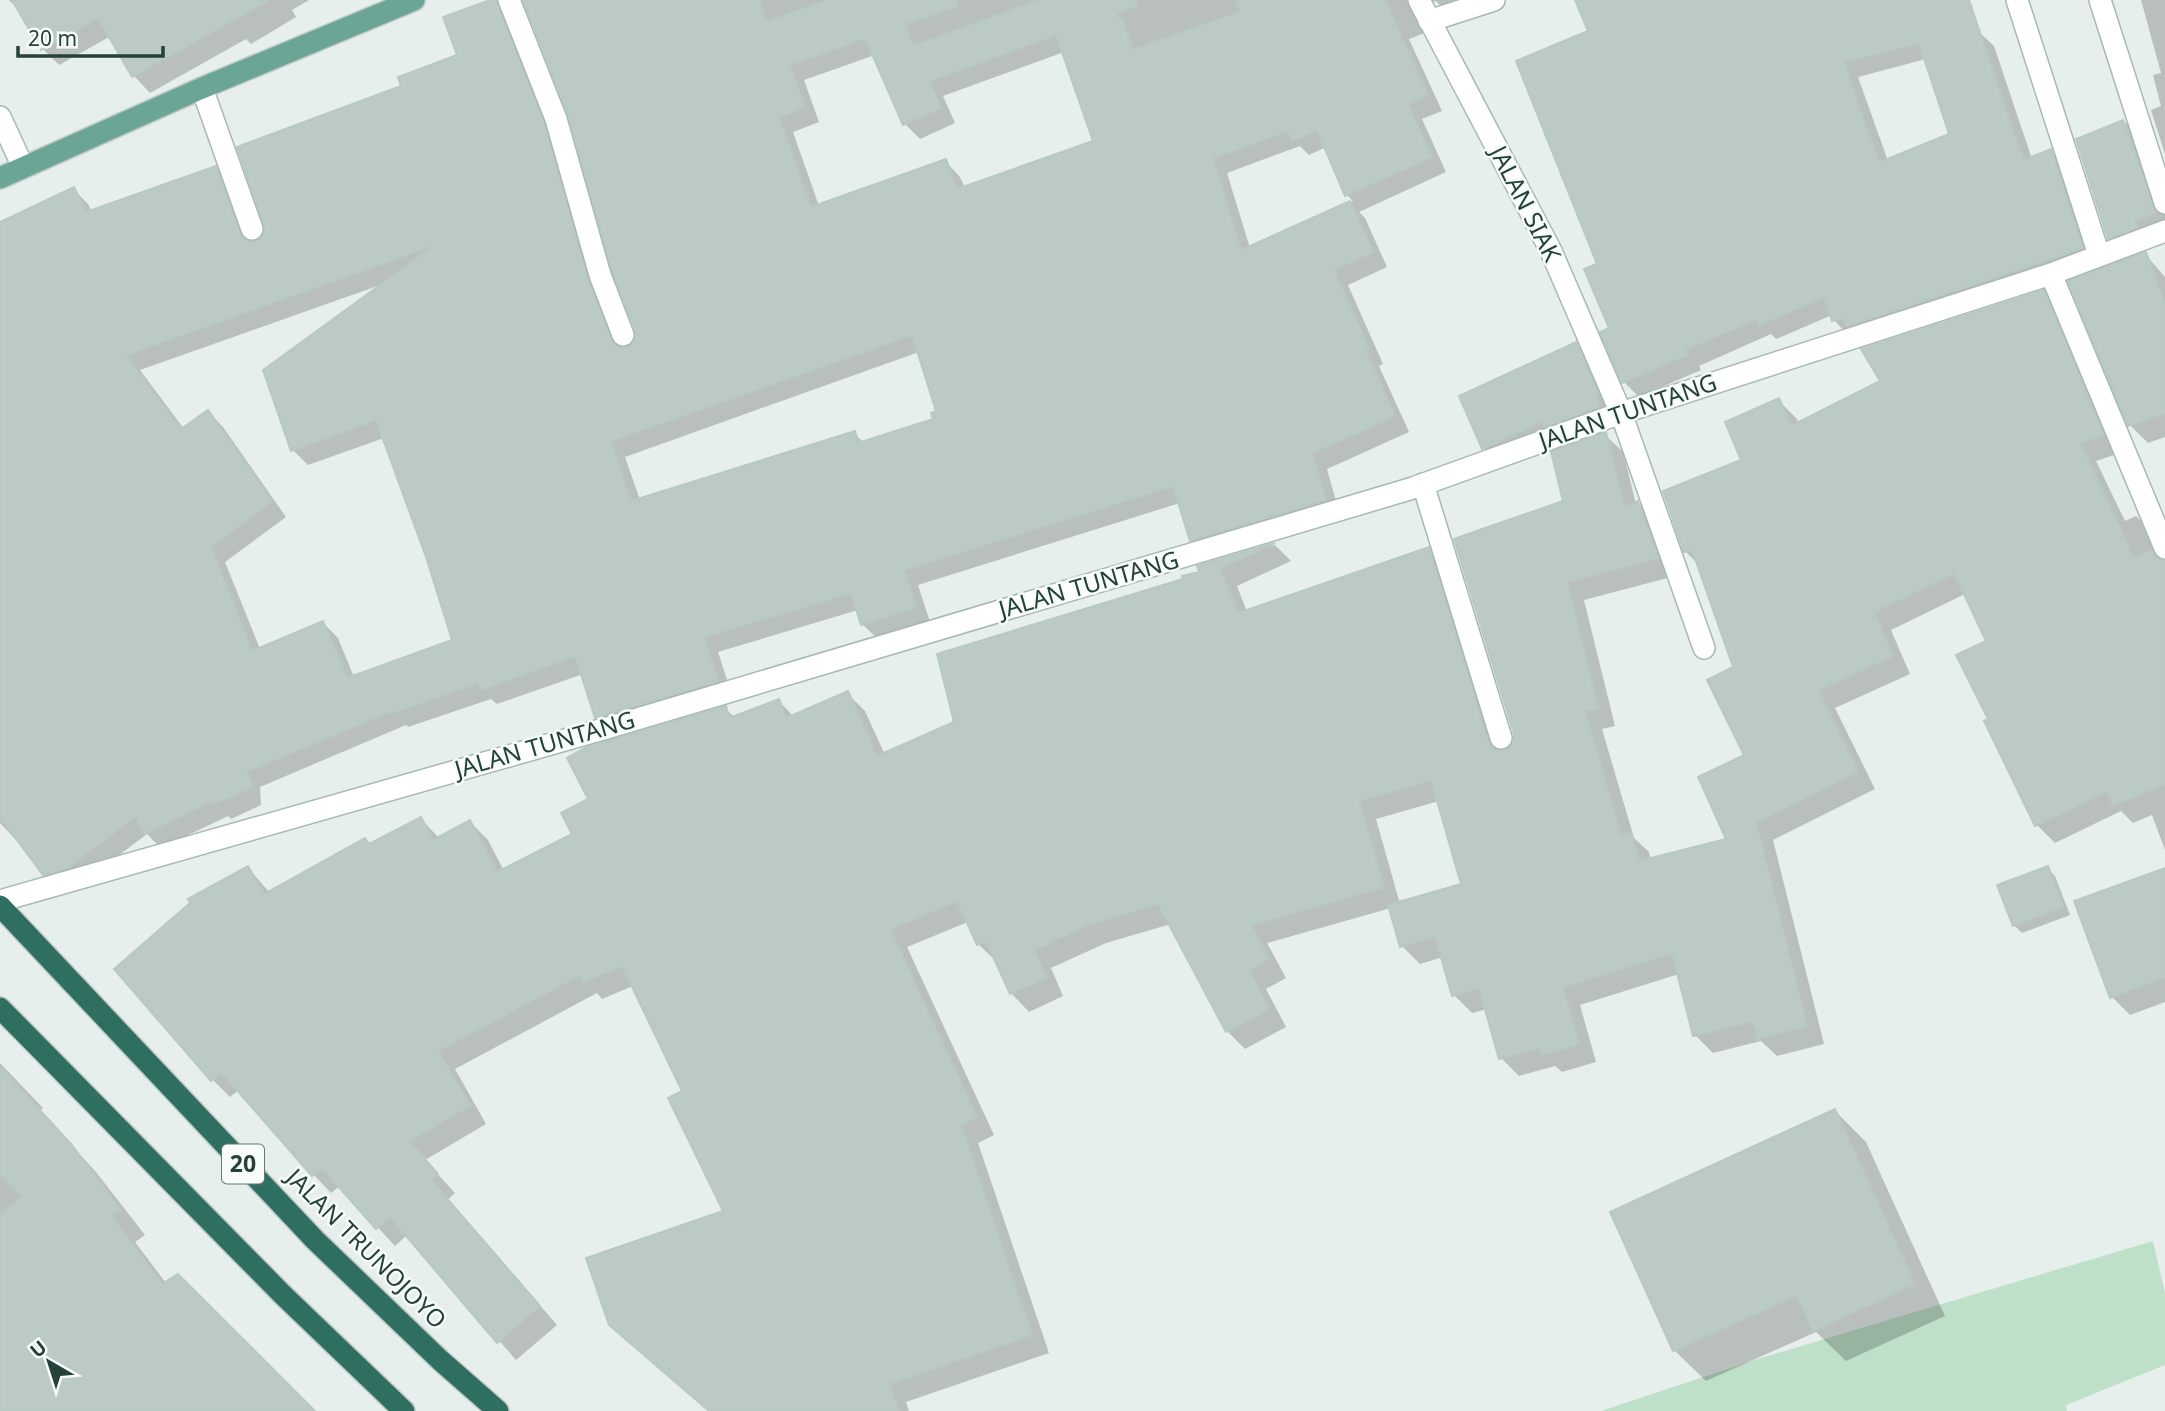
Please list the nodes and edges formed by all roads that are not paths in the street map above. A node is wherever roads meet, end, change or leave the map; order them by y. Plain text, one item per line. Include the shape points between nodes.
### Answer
1 (414, 0) edge
2 (509, 0) edge
3 (1419, 0) edge
4 (1494, 0) edge
5 (2017, 0) edge
6 (2100, 0) edge
7 (1429, 21) junction
8 (202, 88) junction
9 (0, 117) edge
10 (23, 167) junction
11 (0, 178) edge
12 (2165, 203) edge
13 (252, 229) dead end
14 (2165, 231) edge
15 (2099, 255) junction
16 (2052, 274) junction
17 (623, 335) dead end
18 (1621, 413) junction
19 (1423, 484) junction
20 (2165, 548) edge
21 (1704, 648) dead end
22 (1501, 738) dead end
23 (0, 904) edge
24 (0, 1008) edge
25 (404, 1411) edge
26 (498, 1411) edge

1 - 8 main road
2 - 17 street via 556,119 600,275
3 - 7 street, JALAN SIAK
4 - 7 street
5 - 15 street
6 - 12 street
7 - 18 street, JALAN SIAK via 1551,251
8 - 10 main road
8 - 13 street
9 - 10 street
10 - 11 main road
14 - 15 street, JALAN TUNTANG
15 - 16 street, JALAN TUNTANG
16 - 18 street, JALAN TUNTANG
16 - 20 street
18 - 19 street, JALAN TUNTANG
18 - 21 street, JALAN SIAK
19 - 22 street
19 - 23 street, JALAN TUNTANG
23 - 26 highway, JALAN TRUNOJOYO / 20 via 315,1240
24 - 25 highway, 20

